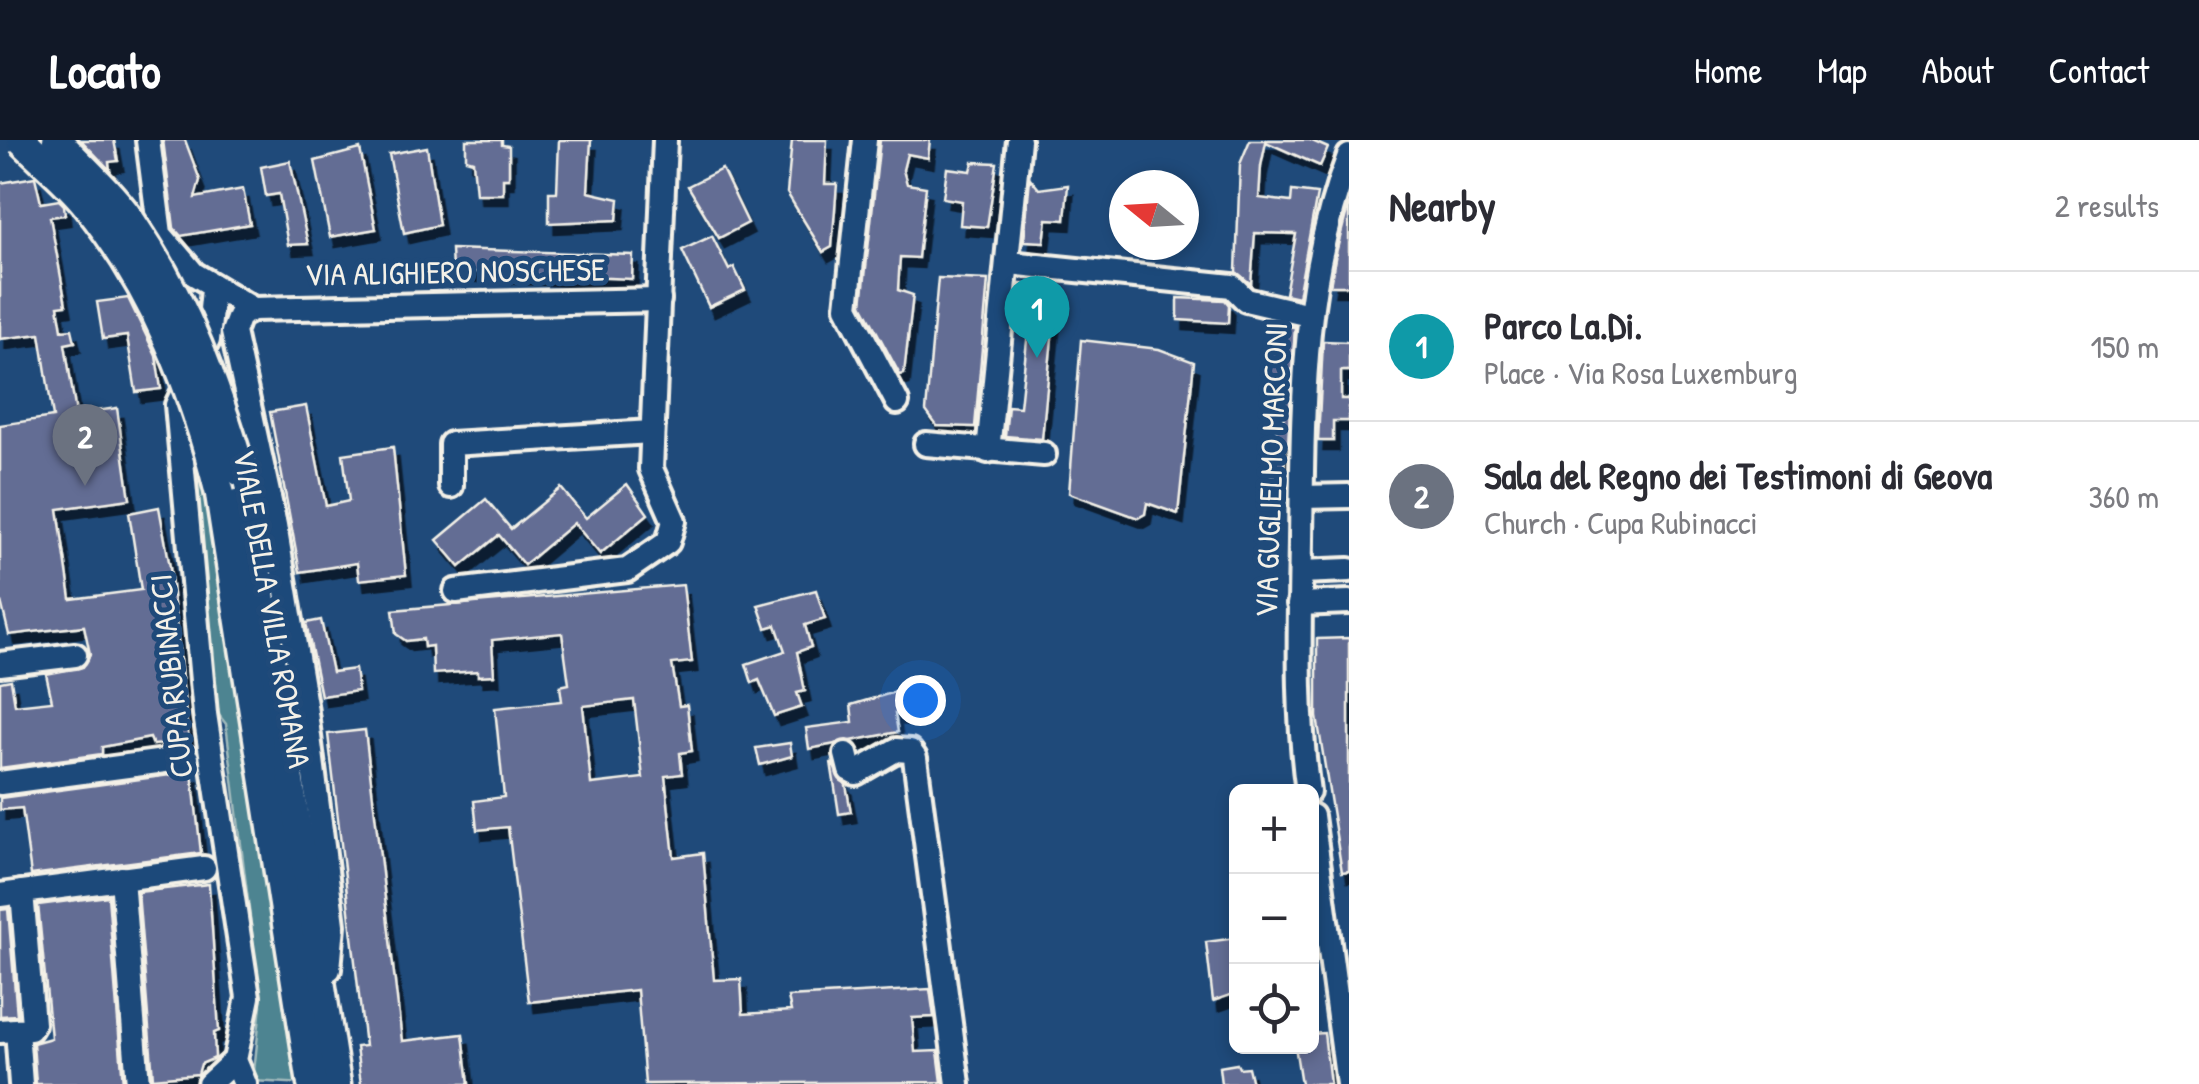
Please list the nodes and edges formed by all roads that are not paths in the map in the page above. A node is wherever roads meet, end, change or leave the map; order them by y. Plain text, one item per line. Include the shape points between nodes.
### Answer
1 (22, 140) edge
2 (57, 140) edge
3 (148, 140) edge
4 (665, 140) edge
5 (865, 140) edge
6 (1018, 140) edge
7 (1349, 156) edge
8 (1009, 264) junction
9 (213, 289) junction
10 (658, 300) junction
11 (252, 309) junction
12 (1309, 315) junction
13 (897, 402) dead end
14 (652, 432) junction
15 (926, 444) dead end
16 (988, 450) junction
17 (1044, 454) dead end
18 (451, 486) dead end
19 (1349, 496) edge
20 (1302, 497) junction
21 (1349, 570) edge
22 (1301, 572) junction
23 (456, 591) dead end
24 (1349, 602) edge
25 (1299, 604) junction
26 (75, 655) dead end
27 (0, 664) edge
28 (846, 754) dead end
29 (187, 758) dead end
30 (0, 783) edge
31 (1307, 784) edge
32 (204, 868) dead end
33 (1319, 868) edge
34 (122, 878) junction
35 (11, 893) edge
36 (319, 976) junction
37 (8, 1031) edge
38 (235, 1060) junction
39 (21, 1084) edge
40 (138, 1084) edge
41 (210, 1084) edge
42 (245, 1084) edge
43 (312, 1084) edge
44 (336, 1084) edge
45 (958, 1084) edge
46 (1348, 1084) edge

1 - 43 main road, VIALE DELLA VILLA ROMANA, bridge via 86,203 151,298 201,418 220,494
2 - 36 main road, VIALE DELLA VILLA ROMANA, bridge via 132,222 180,301 224,413 241,472
3 - 9 street via 160,234
4 - 10 street
5 - 13 street via 847,306
6 - 8 street
7 - 12 street, VIA GUGLIELMO MARCONI via 1322,235
8 - 12 street via 1232,286 1246,300
8 - 16 street
9 - 11 street
9 - 38 street, CUPA RUBINACCI via 208,340 176,405 205,714 248,997
10 - 11 street, VIA ALIGHIERO NOSCHESE
10 - 14 street
11 - 36 street via 233,332 275,525 327,867 333,925 329,969
12 - 20 street, VIA GUGLIELMO MARCONI
14 - 18 street via 451,444
14 - 23 street via 652,478 674,521 668,542 645,562 627,570
15 - 16 street
16 - 17 street
19 - 20 street
20 - 22 street, VIA GUGLIELMO MARCONI
21 - 22 street
22 - 25 street, VIA GUGLIELMO MARCONI
24 - 25 street
25 - 31 street, VIA GUGLIELMO MARCONI via 1298,717
26 - 27 street
28 - 45 street via 856,773 896,750 910,750 915,758
29 - 30 street
32 - 34 street
33 - 46 street
34 - 35 street
34 - 40 street
35 - 37 street via 33,1024
36 - 44 main road, VIALE DELLA VILLA ROMANA
37 - 39 street
38 - 41 street
38 - 42 street

